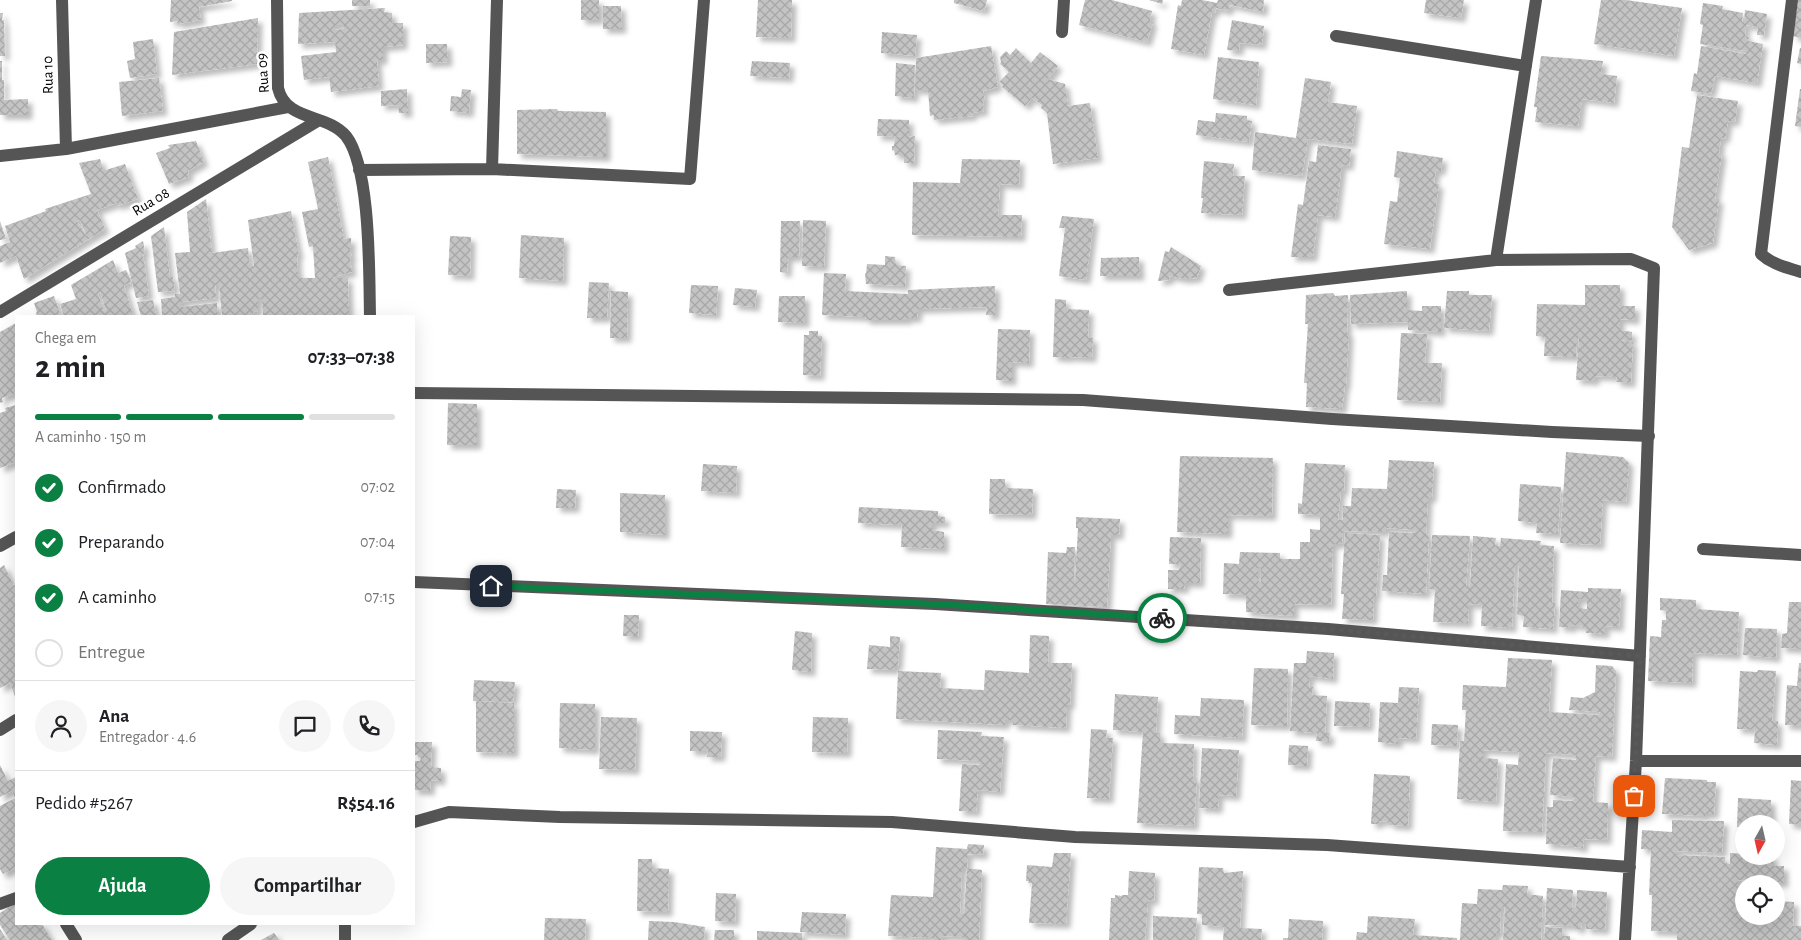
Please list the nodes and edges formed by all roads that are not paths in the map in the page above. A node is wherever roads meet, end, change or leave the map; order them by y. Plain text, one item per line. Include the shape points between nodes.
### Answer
1 (62, 0) edge
2 (277, 0) edge
3 (497, 0) edge
4 (704, 0) edge
5 (1064, 0) edge
6 (1536, 0) edge
7 (1792, 0) edge
8 (1062, 32) dead end
9 (1336, 36) dead end
10 (1526, 66) junction
11 (288, 106) junction
12 (319, 120) junction
13 (66, 148) junction
14 (0, 156) edge
15 (492, 169) junction
16 (359, 170) junction
17 (1496, 260) junction
18 (1801, 272) edge
19 (1229, 290) dead end
20 (0, 312) edge
21 (370, 315) edge
22 (415, 393) edge
23 (1649, 436) junction
24 (15, 538) edge
25 (0, 546) edge
26 (1703, 549) dead end
27 (1801, 555) edge
28 (415, 582) edge
29 (1640, 656) junction
30 (15, 721) edge
31 (0, 730) edge
32 (1636, 761) junction
33 (1801, 761) edge
34 (415, 822) edge
35 (1630, 868) junction
36 (15, 898) edge
37 (0, 904) edge
38 (67, 925) edge
39 (250, 925) edge
40 (346, 925) edge
41 (76, 940) edge
42 (228, 940) edge
43 (345, 940) edge
44 (1625, 940) edge

1 - 13 street, Rua 10
2 - 11 street, Rua 09 via 278,88
3 - 15 street
4 - 15 street via 690,179
5 - 8 street
6 - 10 street
7 - 18 street via 1761,254 1773,263
9 - 10 street
10 - 17 street
11 - 12 street, Rua 09
11 - 13 street
12 - 16 street, Rua 09 via 341,130 356,152
12 - 20 street, Rua 08
13 - 14 street
15 - 16 street
16 - 21 street, Rua 09 via 364,191
17 - 19 street
17 - 23 street via 1631,259 1654,268
22 - 23 street via 1083,400 1332,419
23 - 29 street
24 - 25 street
26 - 27 street
28 - 29 street via 935,604 1328,629
29 - 32 street
30 - 31 street
32 - 33 street
32 - 35 street
34 - 35 street via 449,812 892,822 1075,836 1328,845
35 - 44 street
36 - 37 street
38 - 41 street
39 - 42 street
40 - 43 street

